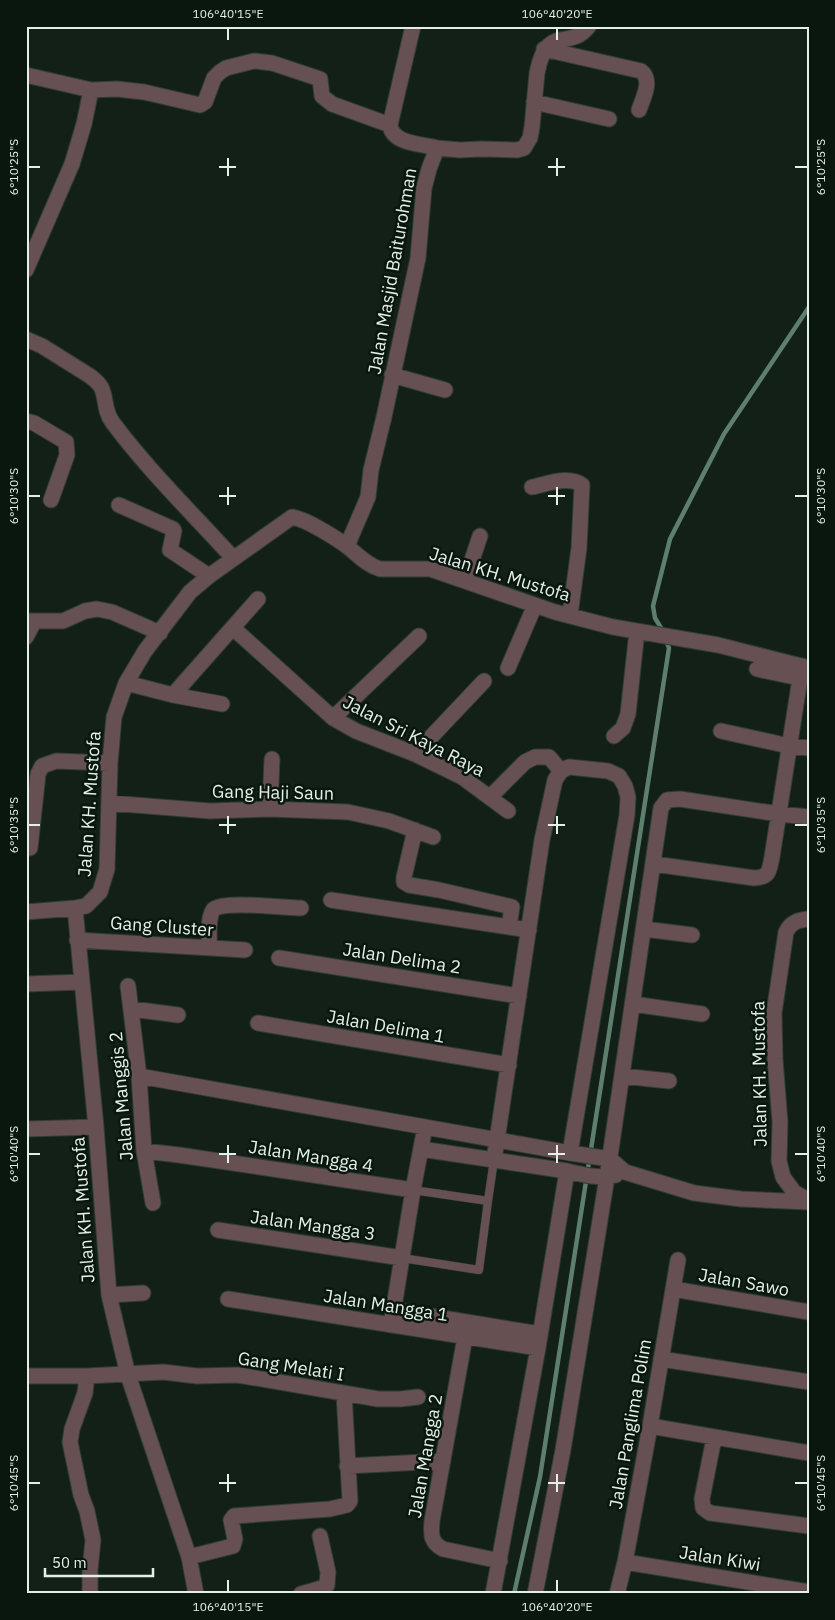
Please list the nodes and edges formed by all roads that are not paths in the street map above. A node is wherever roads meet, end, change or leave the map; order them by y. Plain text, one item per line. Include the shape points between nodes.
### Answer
1 (413, 26) edge
2 (588, 26) edge
3 (544, 49) junction
4 (26, 75) edge
5 (91, 90) junction
6 (534, 102) junction
7 (639, 110) dead end
8 (609, 119) dead end
9 (390, 125) junction
10 (437, 148) junction
11 (26, 270) edge
12 (26, 339) edge
13 (392, 375) junction
14 (445, 390) dead end
15 (26, 421) edge
16 (532, 487) dead end
17 (51, 500) dead end
18 (119, 505) dead end
19 (480, 536) dead end
20 (347, 546) junction
21 (233, 558) junction
22 (209, 576) junction
23 (465, 581) junction
24 (258, 599) dead end
25 (535, 605) junction
26 (570, 615) junction
27 (30, 621) edge
28 (233, 628) junction
29 (637, 631) junction
30 (160, 633) junction
31 (419, 636) dead end
32 (26, 637) edge
33 (508, 668) dead end
34 (757, 669) dead end
35 (803, 671) edge
36 (484, 681) dead end
37 (126, 683) junction
38 (173, 695) junction
39 (222, 704) dead end
40 (333, 718) junction
41 (721, 731) dead end
42 (614, 736) dead end
43 (789, 746) junction
44 (809, 748) edge
45 (415, 754) junction
46 (272, 759) dead end
47 (110, 763) junction
48 (561, 771) junction
49 (490, 797) junction
50 (110, 802) junction
51 (270, 809) junction
52 (508, 811) dead end
53 (778, 814) junction
54 (809, 817) edge
55 (415, 830) junction
56 (433, 837) dead end
57 (30, 848) dead end
58 (654, 864) junction
59 (332, 900) dead end
60 (75, 908) junction
61 (301, 908) dead end
62 (26, 912) edge
63 (809, 919) edge
64 (509, 927) junction
65 (644, 928) junction
66 (529, 930) junction
67 (692, 935) dead end
68 (77, 940) junction
69 (209, 948) junction
70 (244, 950) dead end
71 (279, 958) dead end
72 (82, 982) junction
73 (26, 984) edge
74 (128, 986) dead end
75 (519, 996) junction
76 (633, 1004) junction
77 (132, 1009) junction
78 (702, 1014) dead end
79 (178, 1015) dead end
80 (258, 1023) dead end
81 (508, 1065) junction
82 (139, 1076) junction
83 (622, 1076) junction
84 (669, 1081) dead end
85 (425, 1126) junction
86 (96, 1127) junction
87 (26, 1129) edge
88 (497, 1140) junction
89 (538, 1148) junction
90 (421, 1149) junction
91 (144, 1151) junction
92 (576, 1154) junction
93 (606, 1158) junction
94 (494, 1160) junction
95 (532, 1166) junction
96 (625, 1172) junction
97 (573, 1173) junction
98 (604, 1177) junction
99 (412, 1190) junction
100 (488, 1201) junction
101 (809, 1202) edge
102 (153, 1203) dead end
103 (218, 1230) dead end
104 (402, 1258) junction
105 (678, 1260) dead end
106 (673, 1289) junction
107 (143, 1293) dead end
108 (109, 1295) junction
109 (228, 1299) dead end
110 (809, 1312) edge
111 (392, 1318) junction
112 (465, 1337) junction
113 (539, 1341) junction
114 (661, 1359) junction
115 (128, 1375) junction
116 (26, 1376) edge
117 (87, 1376) junction
118 (809, 1382) edge
119 (344, 1393) junction
120 (418, 1398) dead end
121 (650, 1426) junction
122 (714, 1438) junction
123 (809, 1453) edge
124 (443, 1461) junction
125 (347, 1466) junction
126 (809, 1526) edge
127 (320, 1536) dead end
128 (189, 1557) junction
129 (500, 1561) junction
130 (625, 1562) junction
131 (324, 1591) edge
132 (809, 1592) edge
133 (90, 1594) edge
134 (196, 1594) edge
135 (301, 1594) edge
136 (493, 1594) edge
137 (535, 1594) edge
138 (617, 1594) edge

1 - 9 street
2 - 3 street via 576,36 557,40
3 - 6 street via 536,73
3 - 7 street via 641,71 648,80
4 - 5 street
5 - 9 street via 144,92 200,105 205,102 214,78 226,68 254,61 272,63 320,79 322,96 332,104
5 - 11 street via 72,164
6 - 8 street
6 - 10 street via 530,138 524,148
9 - 10 street via 390,132 402,140
10 - 13 street, Jalan Masjid Baiturohman via 424,188 418,258
12 - 21 street via 97,382 111,421 128,443
13 - 14 street
13 - 20 street, Jalan Masjid Baiturohman via 368,497
15 - 17 street via 66,442 67,455
16 - 26 street via 558,481 582,485 579,548
18 - 22 street via 173,528 170,550
19 - 23 street
20 - 21 street, Jalan KH. Mustofa via 305,521 292,517
20 - 23 street, Jalan KH. Mustofa via 380,569 430,569
21 - 22 street, Jalan KH. Mustofa
22 - 30 street, Jalan KH. Mustofa via 190,592
23 - 25 street, Jalan KH. Mustofa
24 - 28 street
25 - 26 street, Jalan KH. Mustofa
25 - 33 street
26 - 29 street, Jalan KH. Mustofa
27 - 30 street via 63,621 97,609 112,612
27 - 32 street
28 - 38 street
28 - 40 street, Jalan Sri Kaya Raya
29 - 35 street, Jalan KH. Mustofa via 718,645
29 - 42 street via 628,714 623,728
30 - 37 street, Jalan KH. Mustofa via 145,650
31 - 40 street
34 - 35 street
35 - 43 street
36 - 45 street
37 - 38 street
37 - 47 street, Jalan KH. Mustofa via 114,717
38 - 39 street
40 - 45 street, Jalan Sri Kaya Raya
41 - 43 street
43 - 44 street
43 - 53 street
45 - 49 street, Jalan Sri Kaya Raya via 462,777
46 - 51 street
47 - 50 street, Jalan KH. Mustofa
47 - 57 street via 56,761 42,766 38,774
48 - 49 street, Jalan Sri Kaya Raya via 549,757 535,757 525,762
48 - 66 street via 554,780
48 - 92 street via 569,768 608,771 618,776 628,797
49 - 52 street, Jalan Sri Kaya Raya
50 - 51 street, Gang Haji Saun via 210,811
50 - 60 street, Jalan KH. Mustofa via 104,883 94,900
51 - 55 street, Gang Haji Saun via 348,812
53 - 54 street
53 - 58 street via 769,870 762,877
53 - 58 street via 680,799 667,800 661,808
55 - 56 street, Gang Haji Saun
55 - 64 street via 404,882 512,907
58 - 65 street
59 - 64 street
60 - 62 street
60 - 68 street, Jalan KH. Mustofa
61 - 69 street via 218,905 210,920
63 - 101 street, Jalan KH. Mustofa via 797,920 786,932 774,1021 780,1122 778,1152 782,1177 794,1192
64 - 66 street
65 - 67 street
65 - 76 street
66 - 75 street
68 - 69 street, Gang Cluster
68 - 72 street, Jalan KH. Mustofa
69 - 70 street, Gang Cluster
71 - 75 street, Jalan Delima 2
72 - 73 street
72 - 86 street, Jalan KH. Mustofa
74 - 77 street, Jalan Manggis 2
75 - 81 street
76 - 78 street
76 - 83 street
77 - 79 street
77 - 82 street, Jalan Manggis 2
80 - 81 street, Jalan Delima 1
81 - 88 street
82 - 85 street
82 - 91 street, Jalan Manggis 2
83 - 84 street
83 - 93 street
85 - 88 street
85 - 90 street
86 - 87 street
86 - 108 street, Jalan KH. Mustofa
88 - 89 street
88 - 94 street
89 - 92 street
89 - 95 street via 529,1151 528,1160
90 - 94 street
90 - 99 street
91 - 99 street, Jalan Mangga 4
91 - 102 street, Jalan Manggis 2
92 - 93 street
93 - 96 street
93 - 98 street
94 - 95 street
94 - 100 lane
95 - 97 street
96 - 98 street
96 - 101 street via 694,1193
97 - 98 street
97 - 113 street
98 - 137 street via 563,1450
99 - 100 lane
99 - 104 street
100 - 104 lane via 479,1270
103 - 104 street, Jalan Mangga 3
104 - 111 street
105 - 106 street, Jalan Panglima Polim
106 - 110 street, Jalan Sawo
106 - 114 street, Jalan Panglima Polim
107 - 108 street
108 - 115 street, Jalan KH. Mustofa
109 - 111 street, Jalan Mangga 1
111 - 112 street, Jalan Mangga 1
111 - 113 street, Jalan Mangga 1
112 - 113 street, Jalan Mangga 1
112 - 124 street, Jalan Mangga 2
113 - 129 street
114 - 118 street
114 - 121 street, Jalan Panglima Polim
115 - 117 street, Gang Melati I
115 - 119 street, Gang Melati I via 162,1372 197,1376 221,1374
115 - 128 street, Jalan KH. Mustofa
116 - 117 street, Gang Melati I
117 - 133 street via 86,1393 70,1442 93,1540
119 - 120 street, Gang Melati I via 378,1399
119 - 125 street
121 - 122 street
121 - 130 street, Jalan Panglima Polim
122 - 123 street
122 - 126 street via 702,1498 703,1508 710,1513
124 - 125 street
124 - 129 street, Jalan Mangga 2 via 432,1521 432,1540 443,1549
125 - 128 street via 350,1501 347,1505 234,1516 233,1546
127 - 131 street via 329,1579
128 - 134 street, Jalan KH. Mustofa
129 - 136 street
130 - 132 street, Jalan Kiwi
130 - 138 street, Jalan Panglima Polim
131 - 135 street

